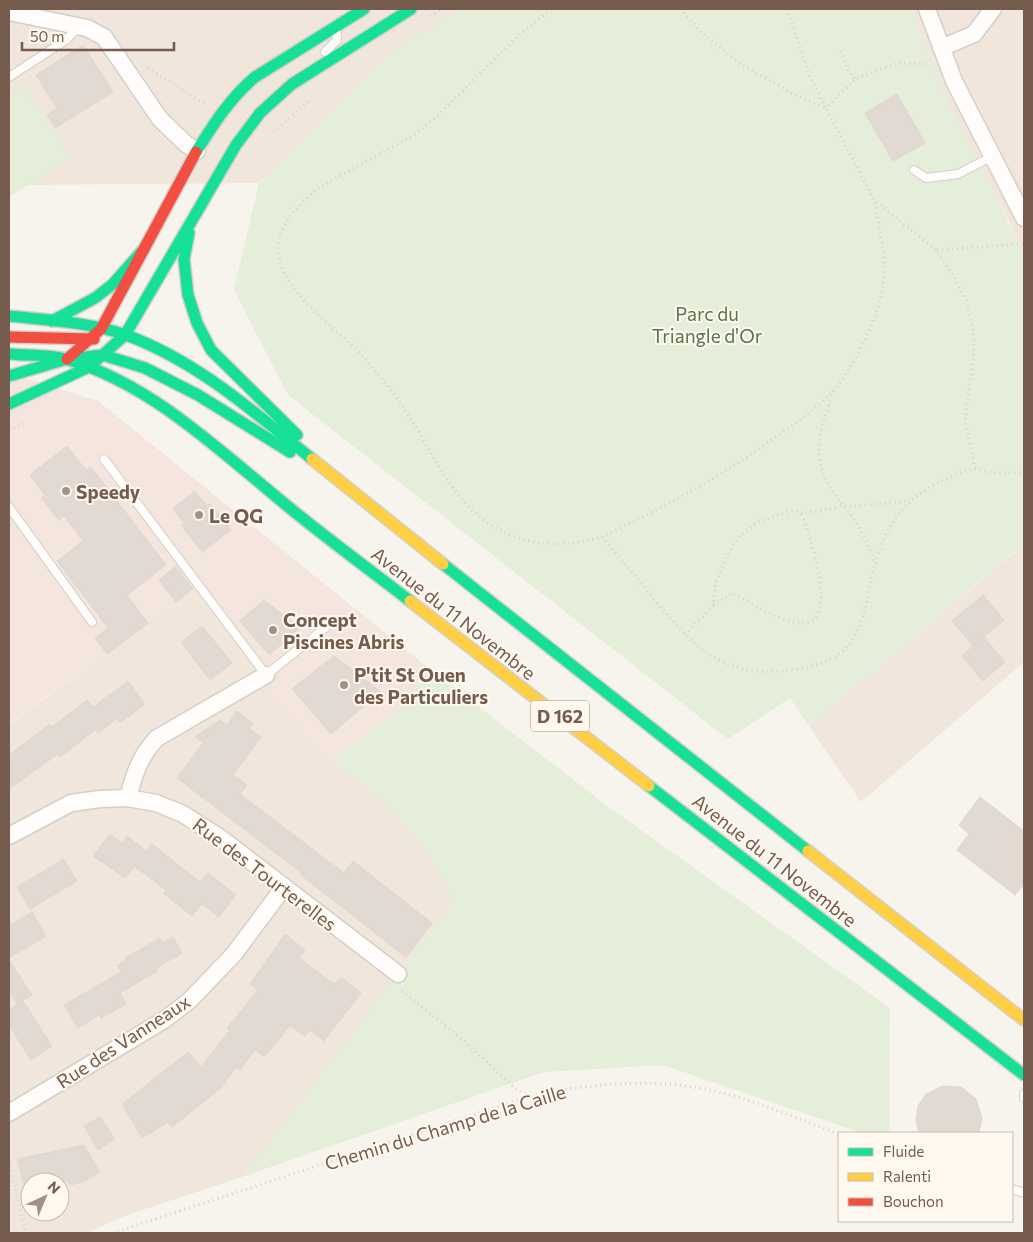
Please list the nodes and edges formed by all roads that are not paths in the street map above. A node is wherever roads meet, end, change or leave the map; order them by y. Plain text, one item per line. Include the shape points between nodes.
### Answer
1 (364, 9) edge
2 (410, 9) edge
3 (927, 9) edge
4 (993, 9) edge
5 (9, 12) edge
6 (79, 26) junction
7 (336, 26) junction
8 (941, 48) junction
9 (319, 56) dead end
10 (294, 72) dead end
11 (9, 77) edge
12 (260, 113) junction
13 (197, 151) junction
14 (992, 156) junction
15 (914, 170) dead end
16 (1024, 218) edge
17 (191, 225) junction
18 (144, 250) junction
19 (9, 316) edge
20 (52, 321) junction
21 (100, 328) junction
22 (125, 335) junction
23 (9, 337) edge
24 (88, 340) junction
25 (9, 354) edge
26 (103, 355) junction
27 (67, 359) junction
28 (89, 367) junction
29 (9, 376) edge
30 (9, 404) edge
31 (104, 459) dead end
32 (351, 489) junction
33 (9, 507) edge
34 (92, 622) dead end
35 (325, 628) dead end
36 (266, 675) junction
37 (128, 798) junction
38 (9, 836) edge
39 (284, 887) junction
40 (398, 974) road end
41 (1024, 1020) edge
42 (1024, 1075) edge
43 (9, 1113) edge

1 - 7 main road
2 - 12 main road via 292,84
3 - 8 street
4 - 8 street via 974,34
5 - 6 street
6 - 11 lane via 66,40
6 - 13 street via 96,31 109,42 160,119
7 - 9 lane via 337,40
7 - 13 main road via 240,90
8 - 14 street
10 - 12 lane via 262,102
12 - 17 main road via 236,145
13 - 18 main road
14 - 15 lane via 958,174 926,178
14 - 16 street
17 - 22 main road via 164,265
17 - 32 main road via 184,259 188,295 211,350
18 - 20 main road via 113,284 95,298
18 - 21 main road
19 - 20 main road, D 162
20 - 21 main road, Avenue du 11 Novembre / D 162
21 - 22 main road, Avenue du 11 Novembre / D 162
21 - 24 main road
22 - 24 main road
22 - 26 main road
22 - 32 main road, Avenue du 11 Novembre / D 162 via 188,364 232,394
23 - 24 main road
24 - 27 main road
25 - 27 main road, D 162
26 - 27 main road
26 - 28 main road
26 - 32 main road via 145,368 198,395
27 - 28 main road, Avenue du 11 Novembre / D 162
27 - 29 main road
28 - 30 main road
28 - 42 main road, Avenue du 11 Novembre / D 162 via 131,388 188,426 301,517
31 - 36 lane
32 - 41 main road, Avenue du 11 Novembre / D 162
33 - 34 lane
35 - 36 lane
36 - 37 street via 157,738 144,752 134,773
37 - 38 street, Rue des Tourterelles via 71,803
37 - 39 street, Rue des Tourterelles via 156,803 183,814 222,839
39 - 40 street, Rue des Tourterelles
39 - 43 street, Rue des Vanneaux via 234,954 190,1001

